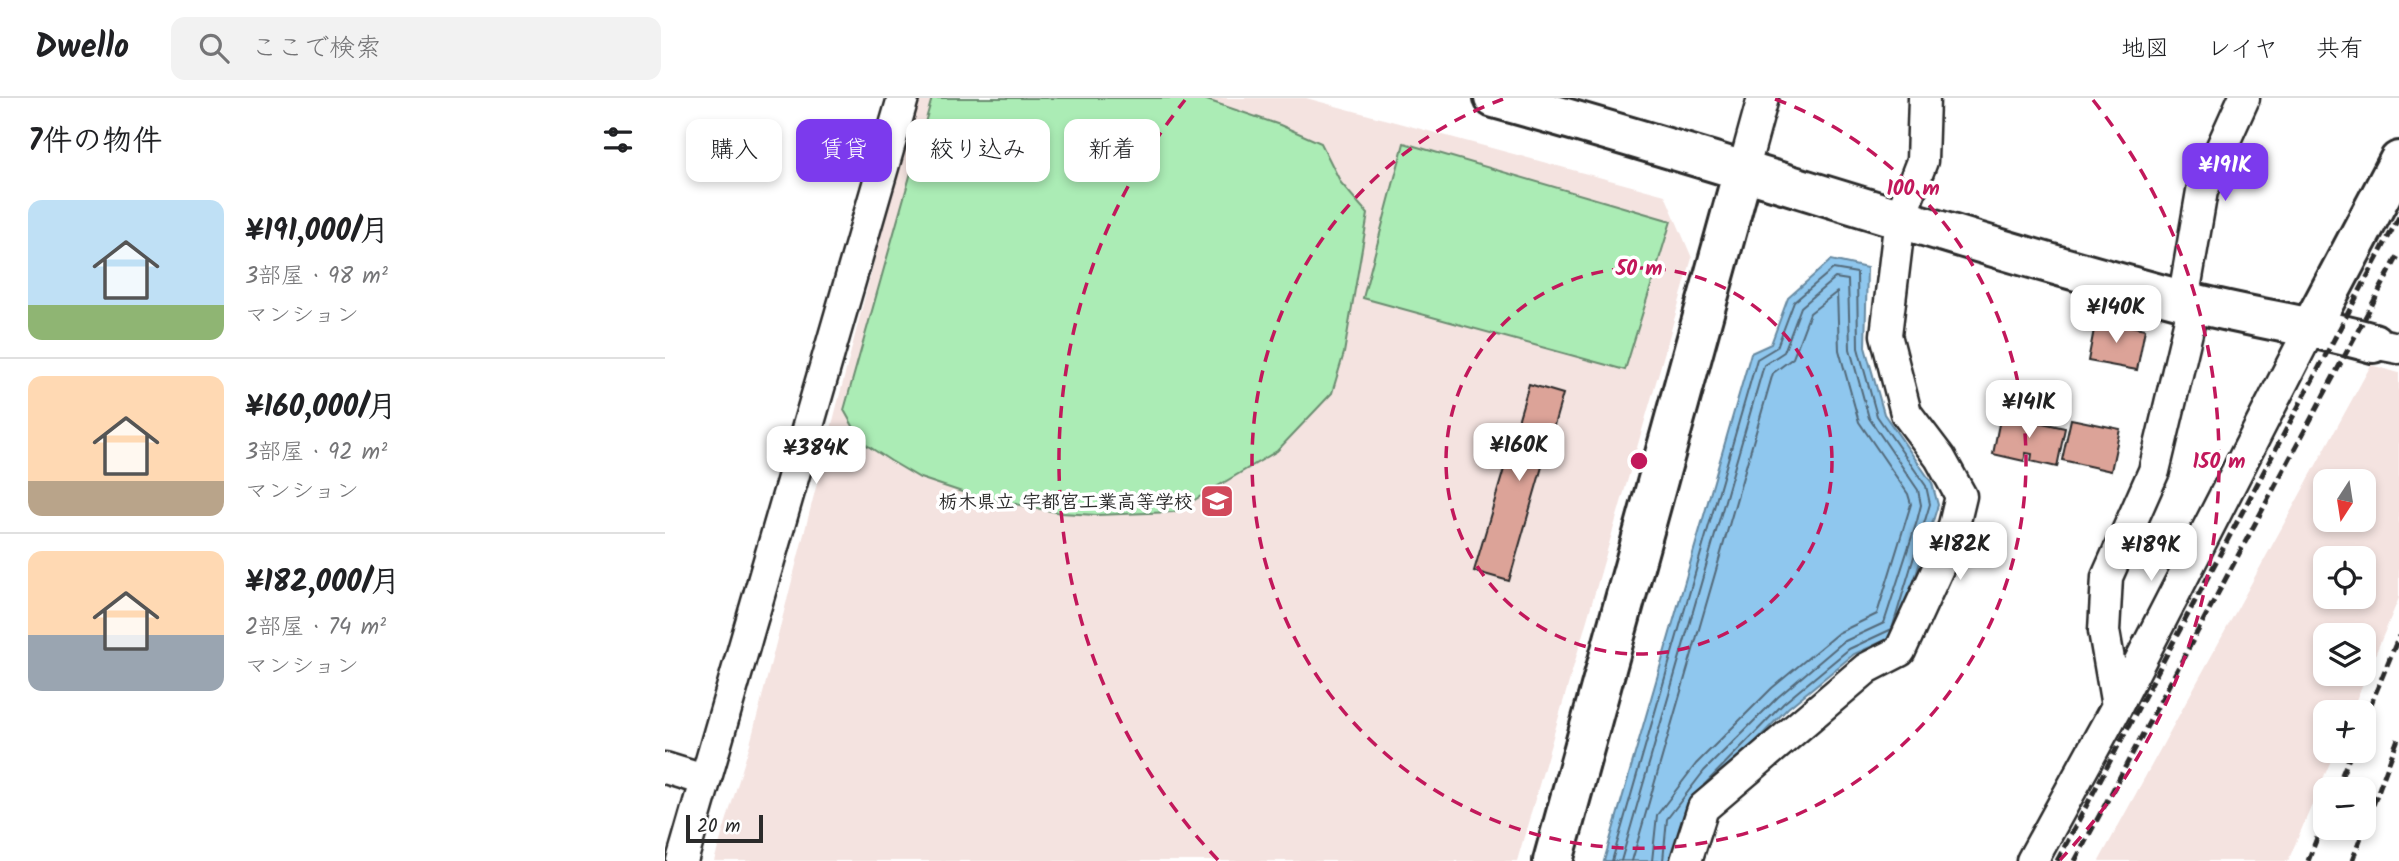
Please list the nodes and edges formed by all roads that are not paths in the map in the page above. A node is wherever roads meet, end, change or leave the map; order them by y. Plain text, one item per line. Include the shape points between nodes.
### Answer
1 (903, 98) edge
2 (1494, 98) edge
3 (1763, 98) edge
4 (1924, 98) edge
5 (2244, 98) edge
6 (2399, 161) edge
7 (1743, 171) junction
8 (1900, 218) junction
9 (2189, 302) junction
10 (2311, 327) junction
11 (2386, 346) edge
12 (2117, 706) junction
13 (665, 768) edge
14 (704, 780) junction
15 (682, 861) edge
16 (1553, 861) edge
17 (1686, 861) edge
18 (2032, 861) edge

1 - 14 street
2 - 7 street
3 - 7 street
4 - 8 street via 1922,161
5 - 9 street via 2202,191
6 - 10 street
7 - 8 street
7 - 16 street
8 - 9 street
8 - 17 street via 1886,335 1906,413 1961,496 1950,542 1900,651 1867,668 1703,808
9 - 10 street
9 - 12 street via 2154,471 2107,577 2103,631
10 - 11 street
10 - 12 street
12 - 18 street
13 - 14 street
14 - 15 street

